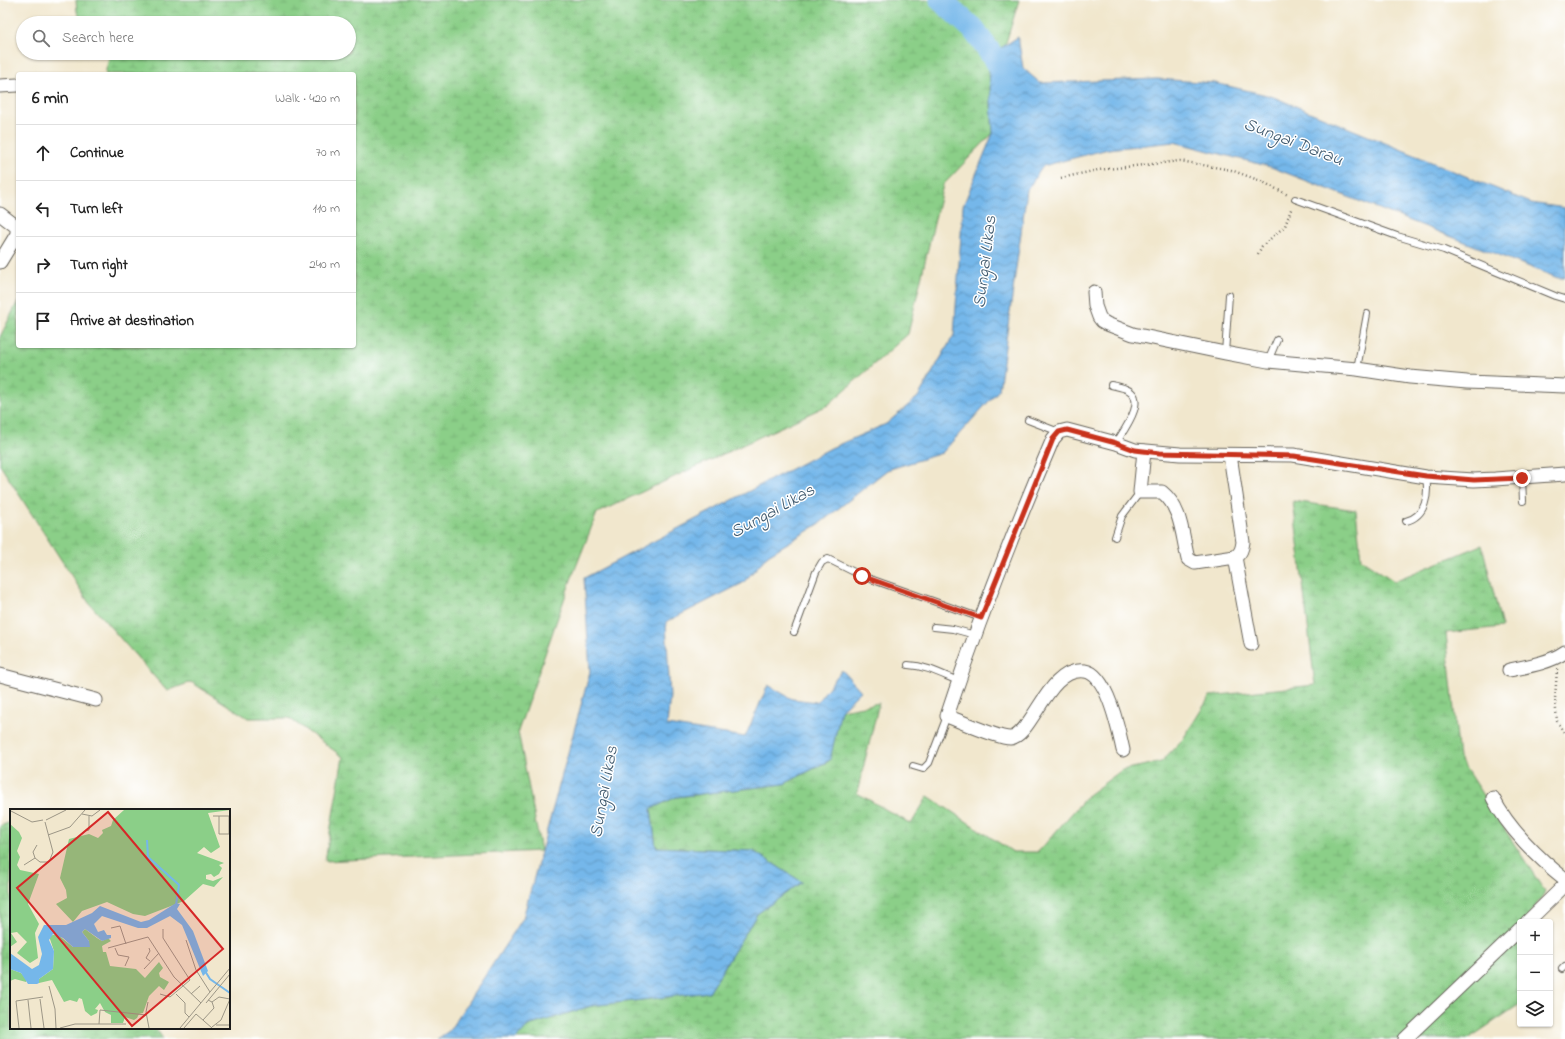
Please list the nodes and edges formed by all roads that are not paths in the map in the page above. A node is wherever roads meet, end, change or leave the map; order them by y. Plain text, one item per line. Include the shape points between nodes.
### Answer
1 (16, 85) edge
2 (0, 86) edge
3 (1295, 199) road end
4 (0, 214) edge
5 (16, 227) edge
6 (16, 236) edge
7 (0, 262) edge
8 (1094, 292) dead end
9 (1229, 295) dead end
10 (1565, 299) edge
11 (1367, 314) dead end
12 (1277, 340) dead end
13 (1225, 353) junction
14 (1268, 361) junction
15 (1357, 369) junction
16 (1111, 384) dead end
17 (1565, 386) edge
18 (1028, 420) dead end
19 (1059, 432) junction
20 (1116, 443) junction
21 (1144, 451) junction
22 (1230, 455) junction
23 (1565, 474) edge
24 (1426, 476) junction
25 (1522, 478) junction
26 (1140, 492) junction
27 (1523, 501) dead end
28 (1406, 521) dead end
29 (1115, 537) dead end
30 (1236, 557) junction
31 (981, 618) junction
32 (934, 627) dead end
33 (794, 632) dead end
34 (975, 636) junction
35 (1251, 644) dead end
36 (1562, 654) edge
37 (908, 665) dead end
38 (1509, 670) dead end
39 (0, 675) edge
40 (958, 681) junction
41 (96, 700) dead end
42 (947, 716) junction
43 (1123, 750) dead end
44 (913, 766) dead end
45 (1493, 798) dead end
46 (1565, 879) edge
47 (1565, 885) edge
48 (1530, 919) edge
49 (1517, 932) edge
50 (1406, 1039) edge

1 - 2 street
3 - 10 lane via 1444,250
4 - 5 street
6 - 7 street
8 - 13 street via 1099,317 1108,324 1133,334
9 - 13 lane
11 - 15 lane
12 - 14 lane
13 - 14 street
14 - 15 street
15 - 17 street via 1410,377
16 - 20 lane via 1127,389 1135,396 1136,404
18 - 19 lane
19 - 20 street via 1067,430
19 - 31 street via 1053,439 1031,490
20 - 21 street
21 - 22 street
21 - 26 street
22 - 24 street via 1294,456
22 - 30 street via 1243,542 1240,554
23 - 25 street
24 - 25 street via 1474,480
24 - 28 lane via 1424,506 1420,514
25 - 27 lane
26 - 29 lane via 1122,516
26 - 30 street via 1162,492 1170,498 1191,562
30 - 35 street
31 - 33 lane via 862,576 828,559 822,562 816,572
31 - 34 street
32 - 34 lane via 953,629
34 - 40 street
36 - 38 street via 1546,662
37 - 40 lane via 932,669
39 - 41 street
40 - 42 street
42 - 43 street via 1010,738 1023,730 1063,677 1072,671 1089,671 1100,682 1109,698
42 - 44 lane via 929,762 923,769
45 - 46 street via 1510,826
47 - 48 street
49 - 50 street

